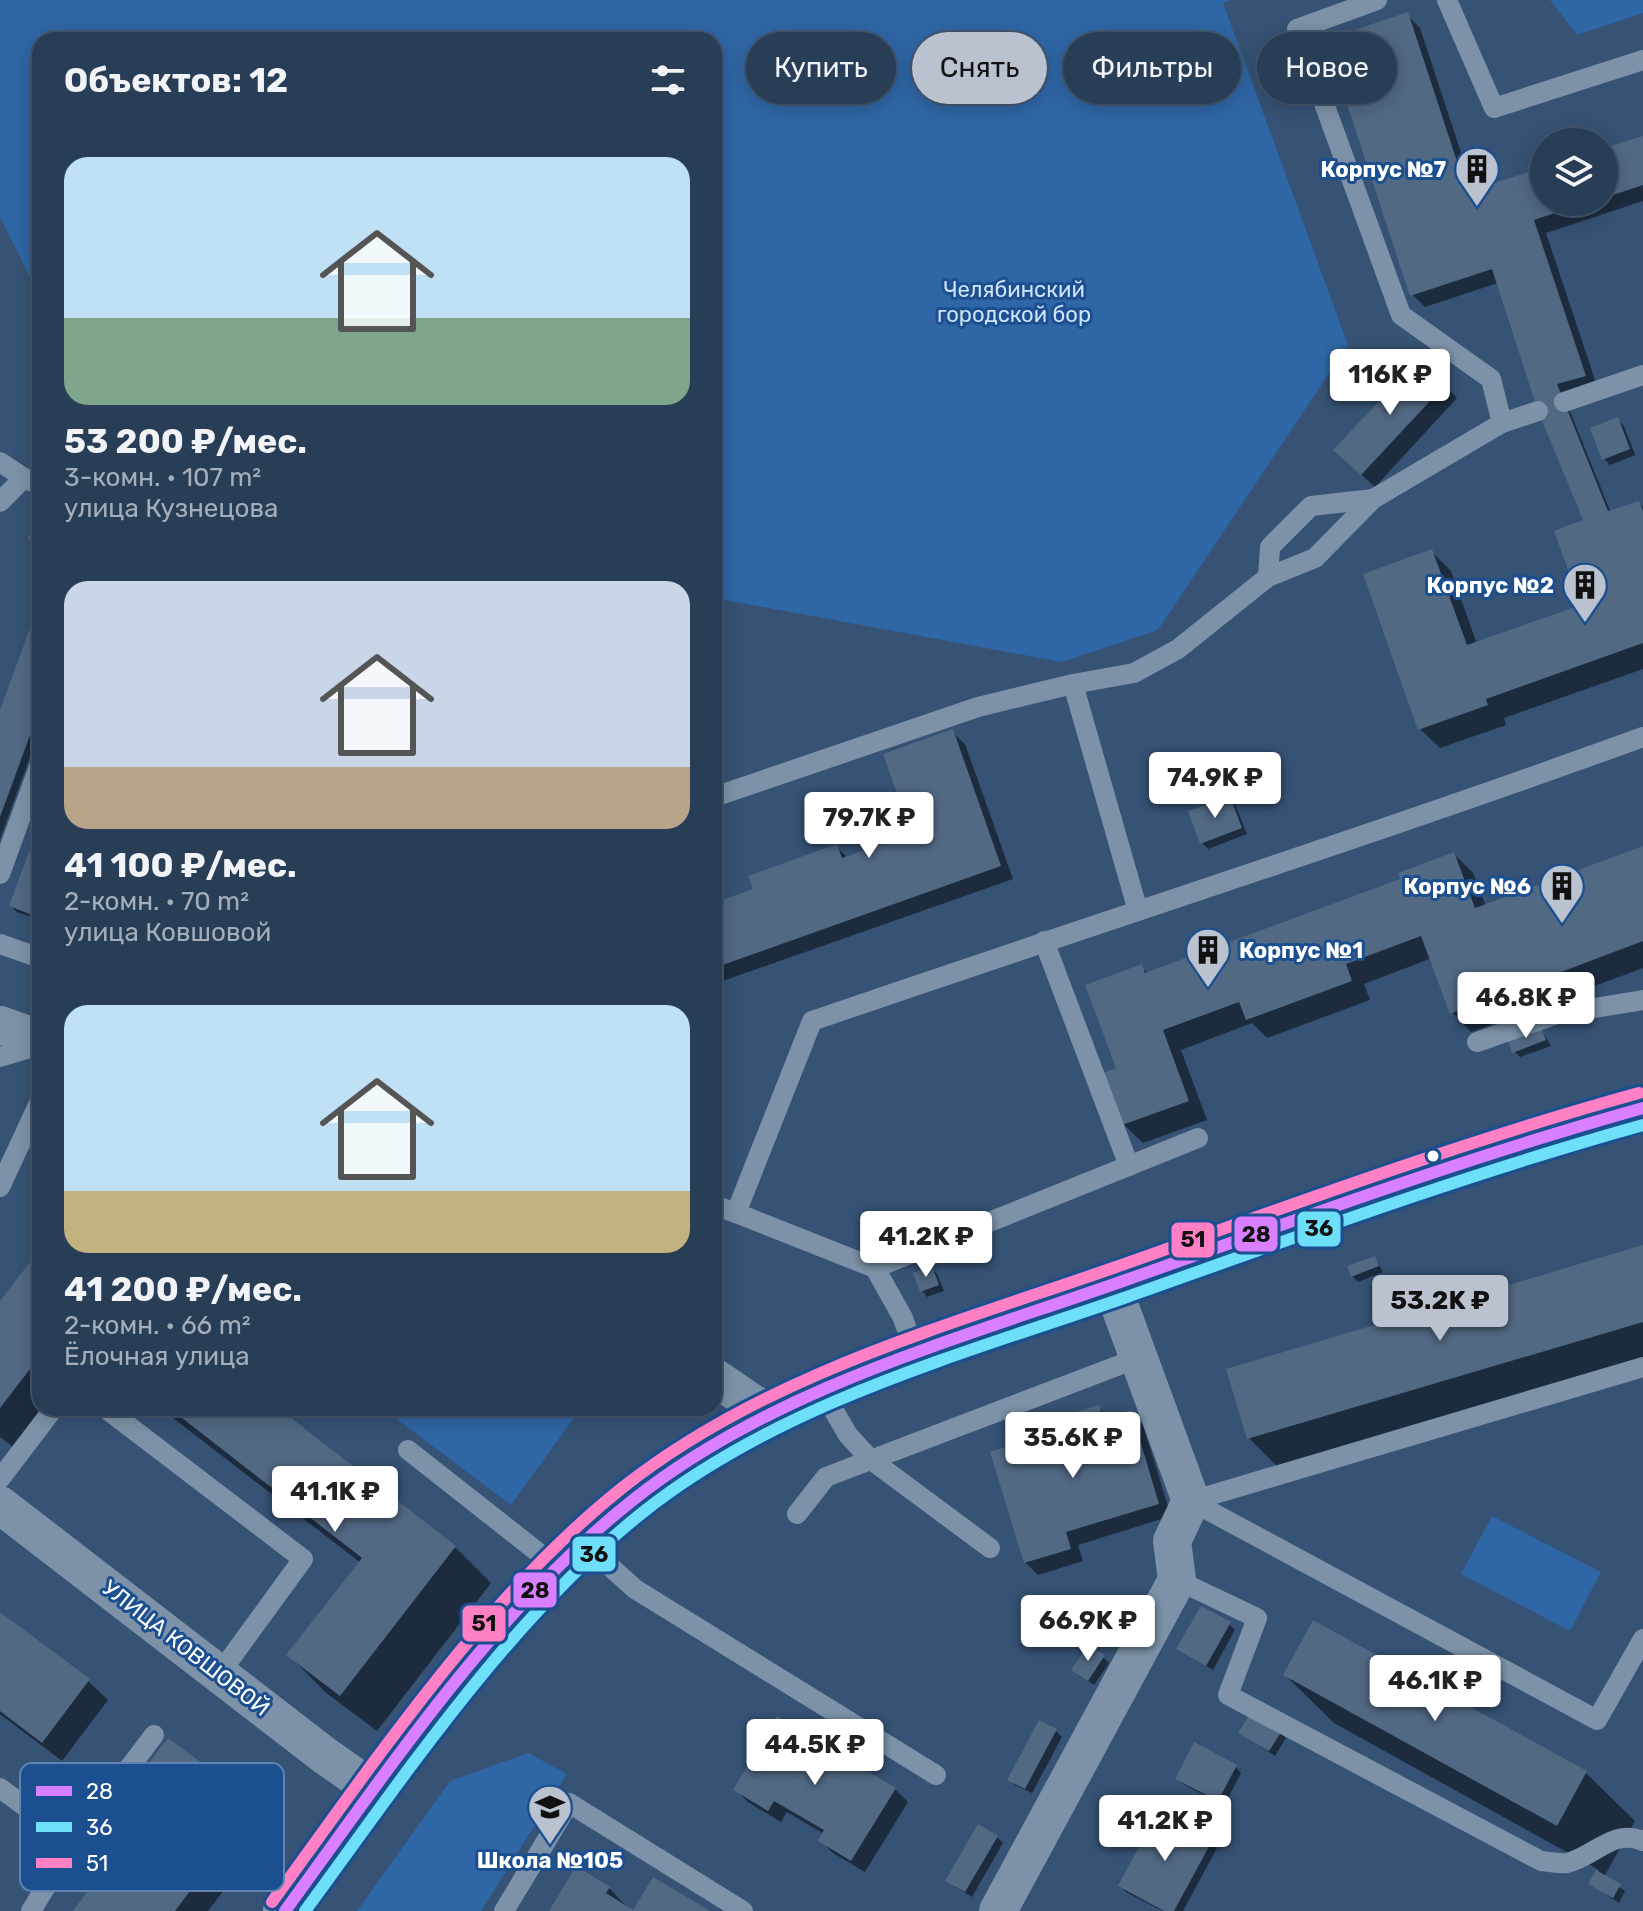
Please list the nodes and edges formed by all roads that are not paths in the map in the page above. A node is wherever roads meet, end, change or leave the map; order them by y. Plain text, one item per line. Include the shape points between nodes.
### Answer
1 (1377, 0) edge
2 (1447, 0) edge
3 (1643, 60) edge
4 (1643, 375) edge
5 (1564, 402) dead end
6 (1538, 411) dead end
7 (1502, 423) junction
8 (0, 462) edge
9 (32, 482) edge
10 (1373, 499) junction
11 (0, 502) edge
12 (1268, 577) junction
13 (1073, 684) junction
14 (1643, 737) edge
15 (32, 789) edge
16 (722, 794) edge
17 (0, 874) edge
18 (1138, 911) junction
19 (1044, 941) junction
20 (0, 944) edge
21 (32, 955) edge
22 (1643, 1000) edge
23 (0, 1025) edge
24 (32, 1039) edge
25 (1477, 1042) dead end
26 (32, 1045) edge
27 (0, 1057) edge
28 (1643, 1108) edge
29 (32, 1118) edge
30 (1198, 1138) dead end
31 (1129, 1166) junction
32 (0, 1187) edge
33 (722, 1208) edge
34 (736, 1213) junction
35 (875, 1268) junction
36 (1112, 1285) junction
37 (915, 1354) junction
38 (1138, 1358) junction
39 (1643, 1367) edge
40 (722, 1382) edge
41 (823, 1392) junction
42 (770, 1415) junction
43 (48, 1416) edge
44 (115, 1416) edge
45 (408, 1450) dead end
46 (870, 1459) junction
47 (0, 1479) edge
48 (1191, 1501) junction
49 (0, 1505) edge
50 (797, 1514) dead end
51 (990, 1548) dead end
52 (571, 1556) junction
53 (1177, 1580) junction
54 (1643, 1639) edge
55 (220, 1673) junction
56 (154, 1735) dead end
57 (133, 1763) edge
58 (936, 1775) dead end
59 (0, 1788) edge
60 (374, 1790) junction
61 (20, 1803) edge
62 (1643, 1841) edge
63 (43, 1891) edge
64 (31, 1911) edge
65 (285, 1911) edge
66 (504, 1911) edge
67 (743, 1911) edge
68 (998, 1911) edge

1 - 7 lane via 1297,29 1401,315 1491,379
2 - 3 lane via 1494,108
4 - 5 lane
6 - 7 lane
7 - 10 lane
8 - 9 lane
9 - 11 lane
10 - 12 lane via 1315,558
10 - 12 lane via 1311,506 1270,547
12 - 13 lane via 1178,649 1134,673
13 - 16 lane via 978,707
13 - 18 lane
14 - 18 lane
15 - 17 lane
18 - 19 lane
19 - 31 lane
19 - 34 lane via 812,1021
20 - 21 lane
22 - 25 lane via 1557,1014
23 - 24 street
26 - 27 lane
28 - 36 street via 1440,1168
29 - 32 lane
30 - 31 lane
31 - 35 lane
33 - 34 lane
34 - 35 lane
35 - 37 lane via 903,1318
36 - 37 street
36 - 38 street
37 - 41 street
38 - 46 lane
38 - 48 street
39 - 48 lane
40 - 42 street
41 - 42 street
41 - 46 lane via 848,1435
42 - 52 street via 711,1445 654,1484
43 - 47 lane
44 - 55 lane via 303,1559
45 - 52 lane
46 - 50 lane via 826,1477
46 - 51 lane
48 - 53 street via 1172,1541
48 - 54 lane via 1597,1720
49 - 55 street, УЛИЦА КОВШОВОЙ
52 - 58 lane via 635,1589
52 - 60 street via 503,1626
53 - 62 lane via 1257,1618 1228,1695 1541,1861 1564,1863 1623,1838
53 - 68 street
55 - 60 street, УЛИЦА КОВШОВОЙ
56 - 57 lane
59 - 61 lane
60 - 65 street
63 - 64 lane
66 - 67 lane via 569,1803

